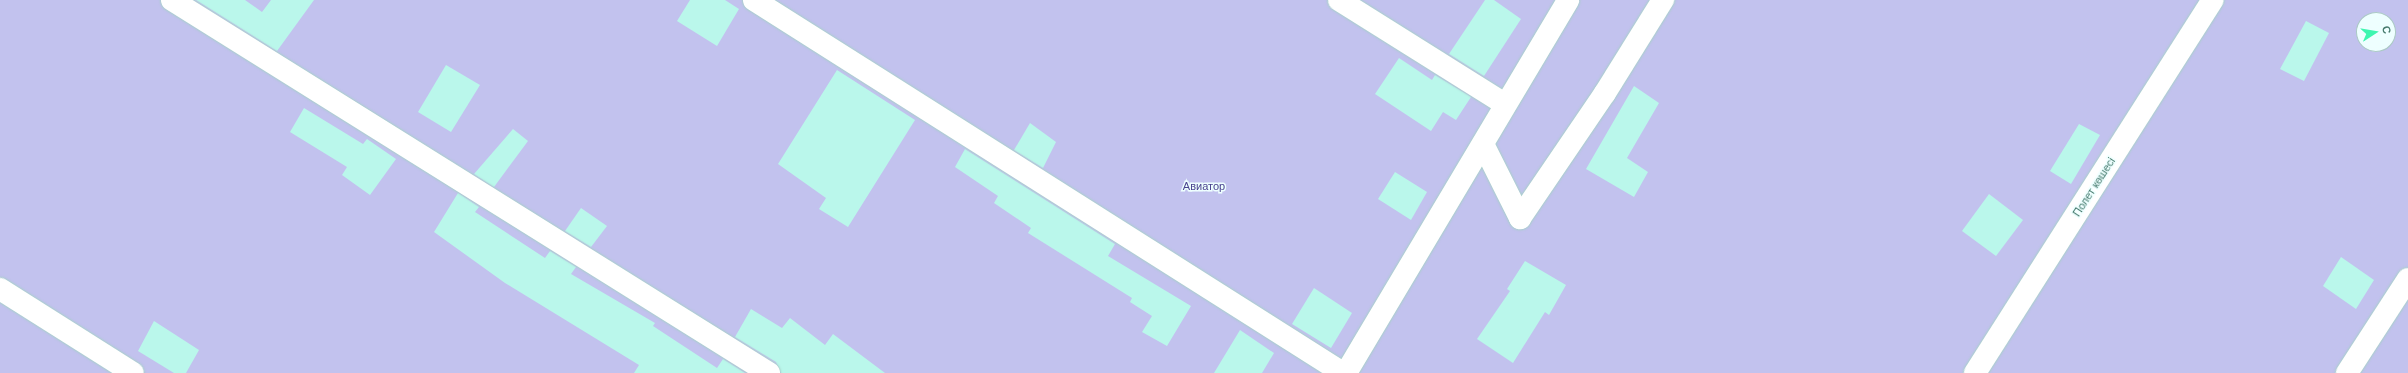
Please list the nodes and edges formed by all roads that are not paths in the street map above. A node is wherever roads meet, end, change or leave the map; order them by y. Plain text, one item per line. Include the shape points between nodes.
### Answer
1 (172, 0) edge
2 (754, 0) edge
3 (1339, 0) edge
4 (1568, 0) edge
5 (1663, 0) edge
6 (2213, 0) edge
7 (1505, 104) junction
8 (1483, 144) junction
9 (2408, 279) edge
10 (0, 289) edge
11 (132, 373) edge
12 (769, 373) edge
13 (1344, 373) edge
14 (1975, 373) edge
15 (2346, 373) edge

1 - 12 street
2 - 13 street via 929,107
3 - 7 street
4 - 7 street
5 - 8 street via 1606,93 1520,218
6 - 14 street, Полет көшесі
7 - 8 street
8 - 13 street
9 - 15 street
10 - 11 street

